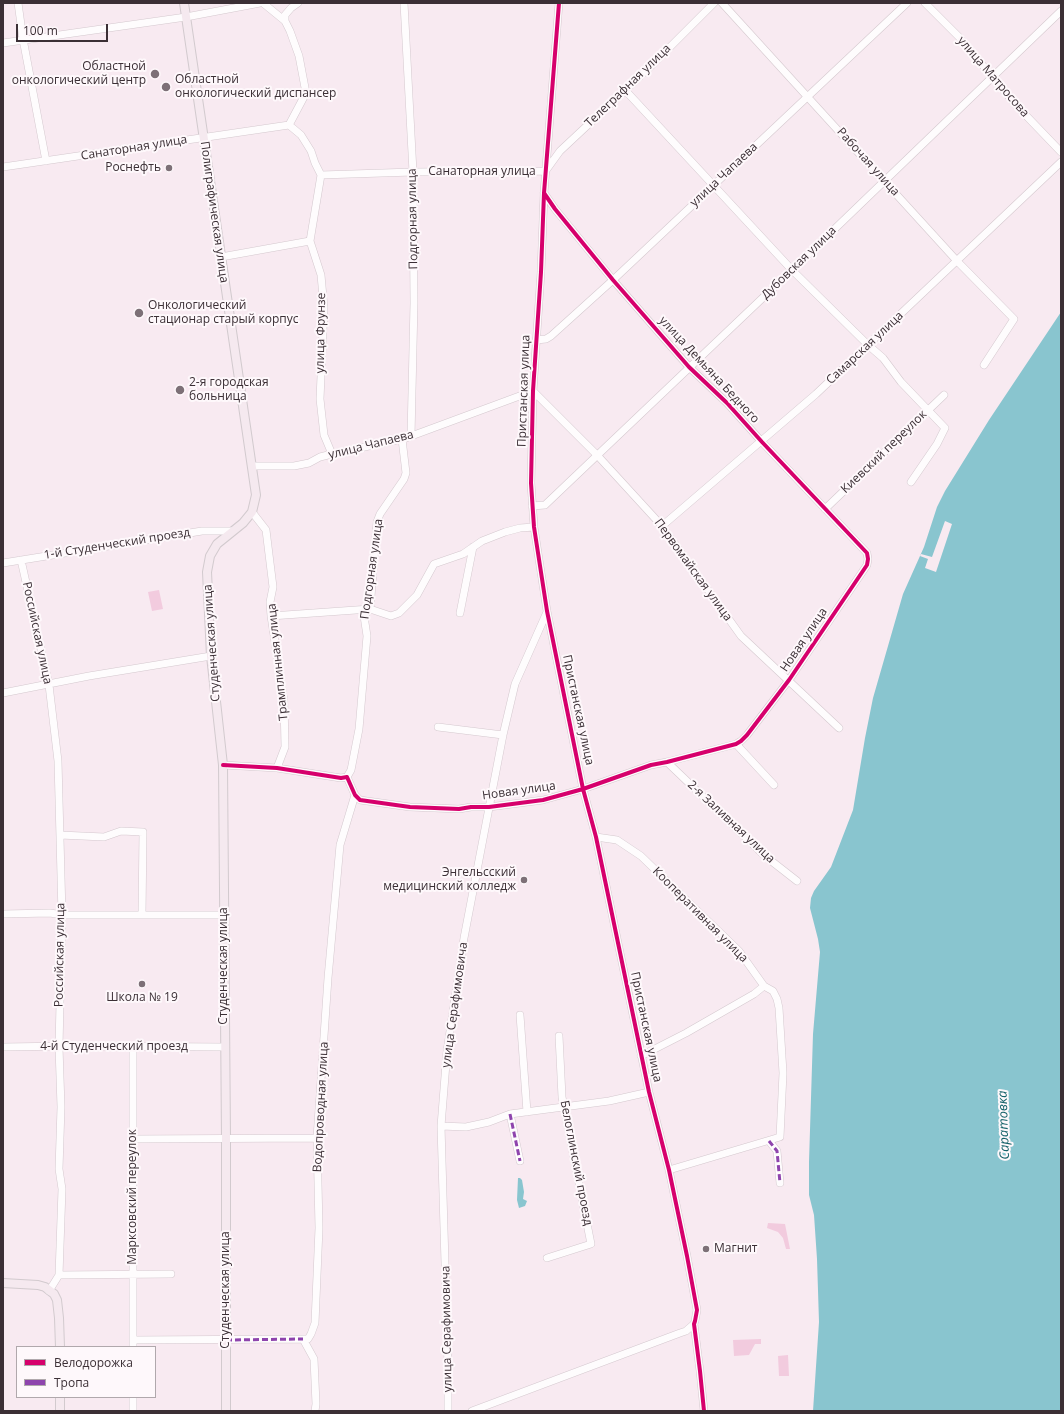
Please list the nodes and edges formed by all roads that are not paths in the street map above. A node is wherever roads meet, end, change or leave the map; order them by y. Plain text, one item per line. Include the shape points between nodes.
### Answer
1 (18, 3) edge
2 (184, 3) edge
3 (261, 3) edge
4 (298, 3) edge
5 (404, 3) edge
6 (559, 3) edge
7 (714, 3) edge
8 (722, 3) edge
9 (907, 3) edge
10 (925, 3) edge
11 (1061, 11) edge
12 (186, 17) junction
13 (285, 21) junction
14 (23, 39) junction
15 (3, 43) edge
16 (992, 77) junction
17 (625, 90) junction
18 (808, 97) junction
19 (289, 125) junction
20 (203, 137) junction
21 (1061, 152) edge
22 (46, 161) junction
23 (1061, 162) edge
24 (3, 168) edge
25 (546, 171) junction
26 (412, 172) junction
27 (321, 175) junction
28 (884, 180) junction
29 (714, 184) junction
30 (544, 193) junction
31 (310, 241) junction
32 (221, 257) junction
33 (957, 261) junction
34 (792, 270) junction
35 (613, 280) junction
36 (536, 340) junction
37 (868, 345) junction
38 (984, 364) dead end
39 (689, 367) junction
40 (532, 391) junction
41 (944, 396) dead end
42 (929, 409) junction
43 (411, 436) junction
44 (402, 439) junction
45 (762, 442) junction
46 (332, 454) junction
47 (597, 455) junction
48 (252, 466) junction
49 (911, 482) dead end
50 (532, 506) junction
51 (825, 510) junction
52 (252, 512) junction
53 (662, 526) junction
54 (534, 527) junction
55 (232, 531) junction
56 (473, 547) junction
57 (867, 553) joint
58 (21, 560) junction
59 (3, 562) edge
60 (370, 609) junction
61 (547, 611) junction
62 (460, 612) dead end
63 (271, 616) junction
64 (212, 656) junction
65 (789, 680) junction
66 (49, 685) junction
67 (3, 693) edge
68 (438, 727) dead end
69 (839, 728) dead end
70 (503, 735) junction
71 (736, 744) junction
72 (667, 762) junction
73 (223, 765) junction
74 (277, 768) junction
75 (347, 777) junction
76 (774, 785) dead end
77 (583, 789) junction
78 (355, 795) junction
79 (489, 807) junction
80 (60, 834) junction
81 (596, 837) junction
82 (797, 881) dead end
83 (3, 914) edge
84 (62, 915) junction
85 (142, 916) junction
86 (224, 916) junction
87 (764, 986) junction
88 (520, 1015) dead end
89 (559, 1036) dead end
90 (3, 1047) edge
91 (59, 1047) junction
92 (132, 1047) junction
93 (225, 1047) junction
94 (641, 1056) junction
95 (649, 1092) junction
96 (565, 1108) junction
97 (527, 1112) junction
98 (510, 1114) junction
99 (441, 1126) junction
100 (317, 1138) junction
101 (132, 1139) junction
102 (226, 1139) junction
103 (769, 1141) junction
104 (520, 1161) dead end
105 (669, 1170) junction
106 (780, 1183) dead end
107 (547, 1258) dead end
108 (133, 1274) junction
109 (171, 1274) dead end
110 (59, 1275) junction
111 (3, 1283) edge
112 (50, 1290) junction
113 (694, 1324) junction
114 (303, 1339) junction
115 (226, 1340) junction
116 (133, 1343) edge
117 (60, 1346) edge
118 (60, 1398) edge
119 (133, 1398) edge
120 (60, 1411) edge
121 (133, 1411) edge
122 (226, 1411) edge
123 (315, 1411) edge
124 (448, 1411) edge
125 (472, 1411) edge
126 (704, 1411) edge

1 - 14 street
2 - 12 main road, Полиграфическая улица
3 - 12 street
3 - 13 street
4 - 13 street via 285,15
5 - 26 street, Подгорная улица
6 - 25 street, Пристанская улица
7 - 17 street, Телеграфная улица
8 - 18 street, Рабочая улица
9 - 18 street, улица Чапаева
10 - 16 street, улица Матросова via 960,37
11 - 16 street, Дубовская улица
12 - 14 street
12 - 20 main road, Полиграфическая улица
13 - 19 street via 300,56 306,93
14 - 15 street
14 - 22 street
16 - 21 street, улица Матросова via 1014,104
16 - 28 street, Дубовская улица
17 - 25 street, Телеграфная улица via 560,151
17 - 29 street
18 - 28 street, Рабочая улица
18 - 29 street, улица Чапаева
19 - 20 street, Санаторная улица
19 - 27 street via 301,135
20 - 22 street, Санаторная улица
20 - 32 main road, Полиграфическая улица
22 - 24 street, Санаторная улица
23 - 33 street, Самарская улица
25 - 26 street, Санаторная улица
25 - 30 street, Пристанская улица
26 - 27 street, Санаторная улица
26 - 43 street, Подгорная улица via 414,303
27 - 31 street, улица Фрунзе
28 - 33 street, Рабочая улица
28 - 34 street, Дубовская улица
29 - 34 street
29 - 35 street, улица Чапаева
30 - 35 street, улица Демьяна Бедного
30 - 36 street, Пристанская улица via 542,272
31 - 32 street
31 - 46 street, улица Фрунзе via 321,275 324,308 320,399 324,435
32 - 48 main road, Полиграфическая улица
33 - 37 street, Самарская улица
33 - 38 street, Рабочая улица via 1014,319
34 - 37 street
34 - 39 street, Дубовская улица
35 - 36 street, улица Чапаева via 551,336
35 - 39 street, улица Демьяна Бедного
36 - 40 street, Пристанская улица
37 - 42 street
37 - 45 street, Самарская улица
39 - 45 street, улица Демьяна Бедного via 727,403
39 - 47 street, Дубовская улица
40 - 43 street, улица Чапаева
40 - 47 street, Первомайская улица
40 - 50 street, Пристанская улица
41 - 42 street, Киевский переулок
42 - 49 street via 945,428
42 - 51 street, Киевский переулок
43 - 44 street, улица Чапаева
44 - 46 street, улица Чапаева
44 - 60 street, Подгорная улица via 406,473 377,522
45 - 51 street, улица Демьяна Бедного
45 - 53 street, Самарская улица
46 - 48 street, улица Чапаева via 294,466
47 - 50 street, Дубовская улица via 545,505
47 - 53 street, Первомайская улица
48 - 52 main road, Полиграфическая улица via 256,495
50 - 54 street, Пристанская улица
51 - 57 street, улица Демьяна Бедного
52 - 55 main road
52 - 63 street, Трамплинная улица via 266,530 273,587
53 - 65 street, Первомайская улица via 741,636
54 - 56 street via 505,532
54 - 61 street, Пристанская улица
55 - 58 street, 1-й Студенческий проезд via 202,531
55 - 64 main road, Студенческая улица via 217,544 210,556 207,572
56 - 60 street via 463,554 434,564 417,595 399,613 391,616
56 - 62 street
57 - 65 street, Новая улица via 867,565
58 - 59 street, 1-й Студенческий проезд
58 - 66 street, Российская улица
60 - 63 street
60 - 75 street, Подгорная улица via 364,616 367,636 358,729
61 - 70 street, улица Серафимовича via 516,684
61 - 77 street, Пристанская улица
63 - 74 street, Трамплинная улица via 284,701 285,747
64 - 66 street
64 - 73 main road, Студенческая улица
65 - 69 street, Первомайская улица
65 - 71 street, Новая улица via 747,735
66 - 67 street
66 - 80 street, Российская улица via 58,761
68 - 70 street
70 - 79 street, улица Серафимовича
71 - 72 street, Новая улица
71 - 76 street
72 - 77 street, Новая улица via 651,764
72 - 82 street, 2-я Заливная улица via 766,856
73 - 74 street
73 - 86 main road, Студенческая улица
74 - 75 street
75 - 78 street
77 - 79 street, Новая улица via 543,800
77 - 81 street, Пристанская улица
78 - 79 street, Новая улица via 360,800 410,807
78 - 100 street, Водопроводная улица via 340,845
79 - 99 street, улица Серафимовича via 455,994 447,1050
80 - 84 street, Российская улица
80 - 85 street via 104,837 121,831 143,832
81 - 87 street, Кооперативная улица via 617,840 641,856 739,951
81 - 94 street, Пристанская улица
83 - 84 street
84 - 85 street
84 - 91 street, Российская улица
85 - 86 street
86 - 93 main road, Студенческая улица
87 - 94 street via 686,1033
87 - 103 street, Кооперативная улица via 773,991 779,1008 783,1072 780,1137
88 - 97 street
89 - 96 street, Белоглинский проезд via 562,1097
90 - 91 street, 4-й Студенческий проезд
91 - 92 street, 4-й Студенческий проезд
91 - 110 street, Российская улица via 62,1189
92 - 93 street, 4-й Студенческий проезд
92 - 101 street, Марксовский переулок
93 - 102 main road, Студенческая улица
94 - 95 street, Пристанская улица
95 - 96 street
95 - 105 street, Пристанская улица
96 - 97 street
96 - 107 street, Белоглинский проезд via 591,1244
97 - 98 street
98 - 99 street via 466,1127
98 - 104 street
99 - 124 street, улица Серафимовича
100 - 102 street
100 - 114 street, Водопроводная улица via 315,1323 308,1339
101 - 102 street
101 - 108 street, Марксовский переулок
102 - 115 main road, Студенческая улица
103 - 105 street
103 - 106 street via 777,1151
105 - 113 street, Пристанская улица via 696,1304
108 - 109 street
108 - 110 street
108 - 116 street, Марксовский переулок
110 - 112 street, Российская улица
111 - 112 main road via 38,1285
112 - 117 main road via 57,1300
113 - 125 street via 686,1331
113 - 126 street, Пристанская улица
114 - 115 street
114 - 123 street via 314,1359
115 - 116 street
115 - 122 main road, Студенческая улица
118 - 120 main road
119 - 121 street

